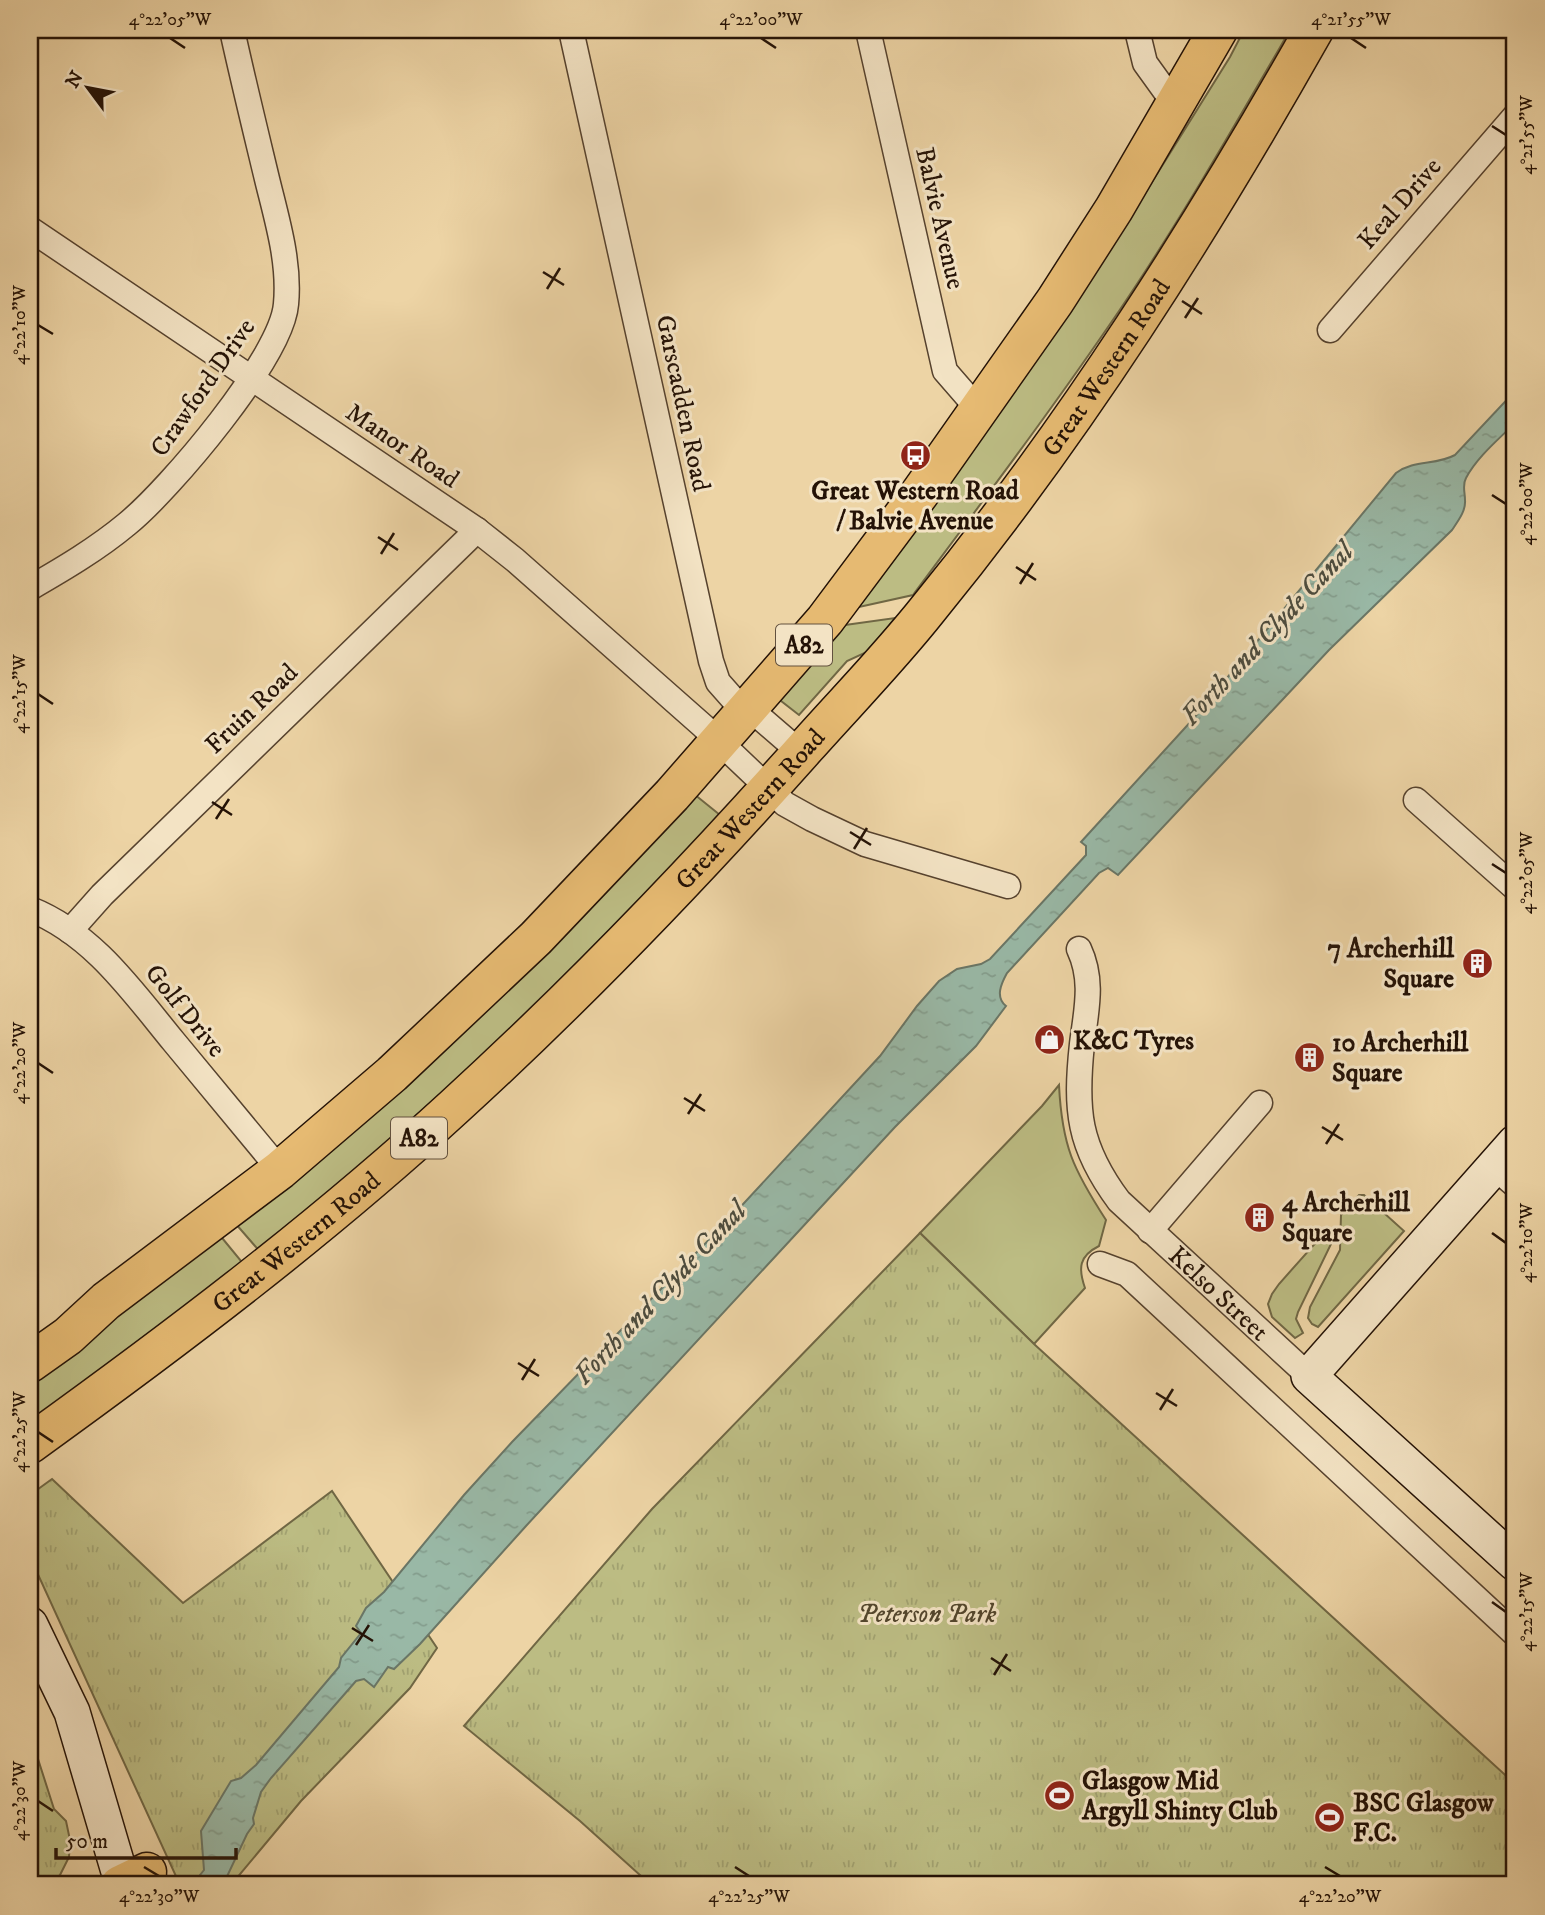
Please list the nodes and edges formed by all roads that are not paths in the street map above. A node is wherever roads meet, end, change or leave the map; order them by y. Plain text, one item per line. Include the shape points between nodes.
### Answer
1 (232, 30) edge
2 (571, 30) edge
3 (868, 30) edge
4 (1138, 30) edge
5 (1218, 30) edge
6 (1314, 30) edge
7 (1175, 106) junction
8 (1515, 116) edge
9 (30, 229) edge
10 (1329, 330) dead end
11 (250, 379) junction
12 (978, 409) junction
13 (477, 530) junction
14 (31, 584) edge
15 (749, 708) junction
16 (719, 743) junction
17 (801, 753) junction
18 (769, 789) junction
19 (1416, 800) dead end
20 (1008, 886) dead end
21 (1515, 888) edge
22 (30, 909) edge
23 (70, 931) junction
24 (1079, 949) dead end
25 (1259, 1103) dead end
26 (1508, 1165) edge
27 (280, 1170) junction
28 (1150, 1231) junction
29 (1100, 1264) dead end
30 (30, 1363) edge
31 (1308, 1376) junction
32 (30, 1444) edge
33 (1515, 1563) edge
34 (30, 1625) edge
35 (1515, 1634) edge
36 (134, 1882) edge

1 - 11 street, Crawford Drive via 282,241 286,278 286,306 277,337
2 - 15 street, Garscadden Road via 711,661 718,682
3 - 12 street, Balvie Avenue via 945,371
4 - 7 street via 1145,63
5 - 7 main road, A82
6 - 17 main road, Great Western Road / A82 via 1222,189 1087,397 926,612
7 - 12 main road, A82 via 1115,209
8 - 10 street, Keal Drive
9 - 11 street, Manor Road
11 - 13 street, Manor Road
11 - 14 street, Crawford Drive via 152,502 107,540
12 - 15 main road, A82 via 872,559
13 - 16 street, Manor Road
13 - 23 street, Fruin Road
15 - 16 main road, A82
15 - 17 street, Garscadden Road
16 - 18 street, Manor Road
16 - 27 main road, A82 via 536,938 393,1074
17 - 18 main road, Great Western Road / A82
18 - 20 street, Manor Road via 812,820 865,844
18 - 32 main road, Great Western Road / A82 via 589,980 443,1117 222,1302
19 - 21 street
22 - 23 street, Golf Drive
23 - 27 street, Golf Drive via 112,967
24 - 28 street, Kelso Street via 1089,988 1080,1122 1108,1185
25 - 28 street
26 - 31 street
27 - 30 main road, A82
28 - 31 street, Kelso Street
29 - 35 street, Kelso Street via 1127,1275
31 - 33 street, Kelso Street
34 - 36 street via 72,1712 110,1836

